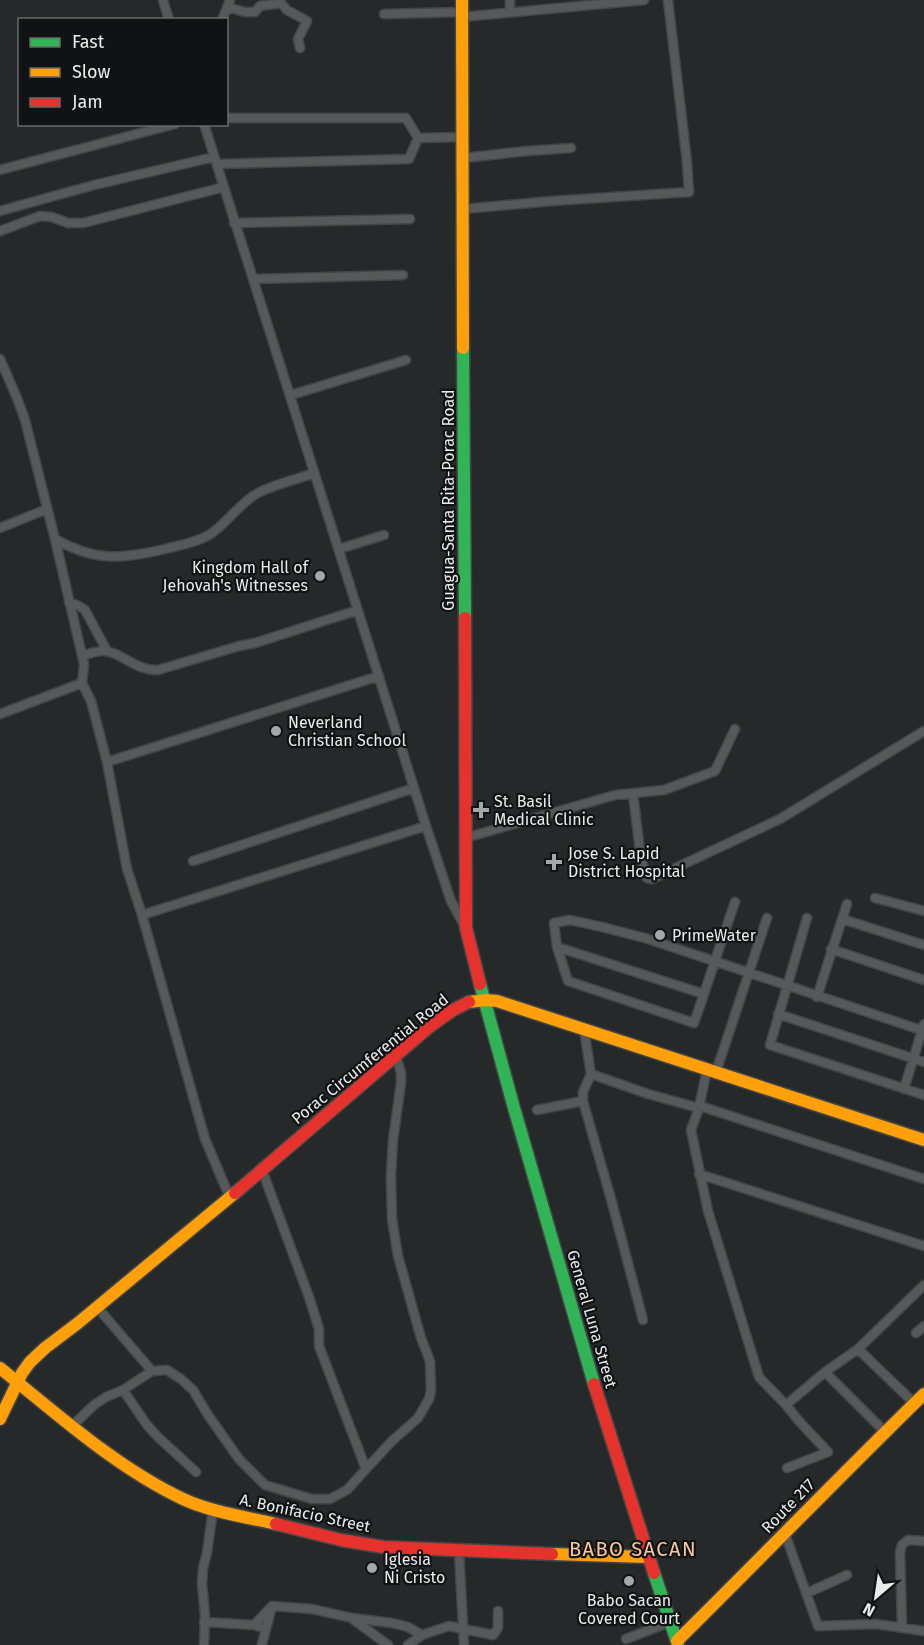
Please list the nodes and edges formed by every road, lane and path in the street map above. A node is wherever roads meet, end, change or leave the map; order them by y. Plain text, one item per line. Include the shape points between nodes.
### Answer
1 (163, 0) edge
2 (230, 0) edge
3 (510, 0) edge
4 (644, 0) edge
5 (668, 0) edge
6 (462, 10) edge
7 (510, 12) junction
8 (384, 14) dead end
9 (224, 16) edge
10 (168, 18) edge
11 (300, 48) dead end
12 (228, 118) edge
13 (167, 126) edge
14 (205, 126) edge
15 (463, 137) junction
16 (418, 138) junction
17 (571, 148) dead end
18 (463, 158) junction
19 (216, 160) junction
20 (0, 170) edge
21 (224, 187) junction
22 (463, 209) junction
23 (0, 211) edge
24 (410, 219) dead end
25 (234, 223) junction
26 (0, 231) edge
27 (403, 275) dead end
28 (253, 279) junction
29 (0, 358) edge
30 (406, 360) dead end
31 (291, 395) junction
32 (314, 473) junction
33 (48, 509) junction
34 (0, 528) edge
35 (384, 535) dead end
36 (55, 539) junction
37 (339, 549) junction
38 (69, 602) junction
39 (358, 610) junction
40 (107, 651) junction
41 (82, 656) junction
42 (379, 676) junction
43 (82, 683) junction
44 (0, 714) edge
45 (735, 729) dead end
46 (924, 731) edge
47 (107, 762) junction
48 (414, 789) junction
49 (633, 794) junction
50 (426, 826) junction
51 (465, 838) junction
52 (193, 861) dead end
53 (875, 898) dead end
54 (735, 902) dead end
55 (847, 904) dead end
56 (924, 910) edge
57 (142, 915) junction
58 (767, 918) dead end
59 (807, 918) dead end
60 (842, 919) junction
61 (466, 927) junction
62 (924, 945) edge
63 (557, 947) junction
64 (831, 949) junction
65 (715, 962) junction
66 (749, 974) junction
67 (924, 980) edge
68 (787, 987) junction
69 (704, 994) junction
70 (817, 997) junction
71 (482, 999) junction
72 (778, 1014) junction
73 (584, 1029) junction
74 (923, 1029) edge
75 (396, 1056) junction
76 (913, 1059) junction
77 (924, 1062) edge
78 (711, 1070) junction
79 (591, 1074) junction
80 (904, 1089) junction
81 (924, 1095) edge
82 (583, 1101) junction
83 (699, 1107) junction
84 (537, 1110) dead end
85 (924, 1140) edge
86 (262, 1170) junction
87 (699, 1174) junction
88 (924, 1179) edge
89 (230, 1198) junction
90 (924, 1246) edge
91 (924, 1285) edge
92 (97, 1307) junction
93 (643, 1320) dead end
94 (924, 1326) edge
95 (916, 1334) dead end
96 (858, 1349) junction
97 (0, 1368) edge
98 (152, 1371) junction
99 (825, 1372) junction
100 (17, 1382) junction
101 (123, 1390) junction
102 (924, 1394) edge
103 (914, 1403) junction
104 (786, 1405) junction
105 (0, 1419) edge
106 (72, 1426) junction
107 (879, 1426) dead end
108 (366, 1468) junction
109 (787, 1468) dead end
110 (196, 1472) dead end
111 (213, 1509) junction
112 (785, 1534) junction
113 (924, 1541) edge
114 (459, 1551) junction
115 (648, 1557) junction
116 (847, 1575) dead end
117 (807, 1593) junction
118 (272, 1606) junction
119 (498, 1611) dead end
120 (352, 1618) junction
121 (204, 1622) junction
122 (670, 1622) junction
123 (254, 1626) junction
124 (902, 1627) junction
125 (463, 1628) junction
126 (266, 1629) junction
127 (924, 1631) edge
128 (422, 1635) junction
129 (626, 1639) dead end
130 (677, 1643) edge
131 (204, 1645) edge
132 (261, 1645) edge
133 (387, 1645) edge
134 (408, 1645) edge
135 (464, 1645) edge

1 - 10 street
2 - 9 street
3 - 7 street
4 - 7 street
5 - 22 street via 689,192
6 - 7 street
6 - 8 street
6 - 15 main road, Guagua-Santa Rita-Porac Road
9 - 11 street via 231,8 255,12 260,6 281,3 307,21 298,39
12 - 16 street via 406,118
13 - 20 street
14 - 19 street
15 - 16 street
15 - 18 main road, Guagua-Santa Rita-Porac Road
16 - 19 street via 409,159
17 - 18 street
18 - 22 main road, Guagua-Santa Rita-Porac Road
19 - 21 street
19 - 23 street via 94,185
21 - 25 street
21 - 26 street via 83,223 40,216
22 - 51 main road, Guagua-Santa Rita-Porac Road
24 - 25 street
25 - 28 street
27 - 28 street
28 - 31 street
29 - 33 street via 25,420
30 - 31 street
31 - 32 street
32 - 36 street via 257,493 210,534 190,543 116,557 82,552
32 - 37 street
33 - 34 street
33 - 36 street
35 - 37 street
36 - 38 street
37 - 39 street
38 - 40 street via 85,610
38 - 41 street
39 - 40 street via 158,670 142,668
39 - 42 street
40 - 41 street
41 - 43 street
42 - 47 street
42 - 48 street
43 - 44 street
43 - 47 street via 91,701
45 - 49 street via 715,771 664,790
46 - 49 street via 780,819 652,879 647,878 641,859
47 - 57 street via 127,869
48 - 50 street
48 - 52 street
49 - 51 street via 615,795
50 - 57 street
50 - 61 street via 451,900
51 - 61 main road, Guagua-Santa Rita-Porac Road
53 - 56 street
54 - 65 street
55 - 60 street
57 - 89 street via 205,1139
58 - 66 street
59 - 68 street
60 - 62 street
60 - 64 street
61 - 71 main road, Guagua-Santa Rita-Porac Road
63 - 65 street via 554,923 570,920 645,938
63 - 69 street
63 - 69 street via 568,981 694,1023
64 - 67 street
64 - 70 street
65 - 66 street
65 - 69 street
66 - 68 street
66 - 78 street
68 - 70 street
68 - 72 street
70 - 74 street
71 - 73 main road
71 - 75 main road, Porac Circumferential Road via 460,1005
71 - 115 main road, General Luna Street via 590,1374
72 - 76 street
72 - 80 street via 771,1046
73 - 78 main road
73 - 79 street
74 - 76 street
75 - 86 main road, Porac Circumferential Road
75 - 108 street via 401,1083 393,1140 393,1219 398,1256 430,1361 431,1391 418,1418
76 - 77 street
76 - 80 street
78 - 83 street
78 - 85 main road
79 - 82 street
79 - 83 street
80 - 81 street
82 - 84 street
82 - 93 street
83 - 87 street via 691,1130
83 - 88 street
86 - 89 main road, Porac Circumferential Road
86 - 108 street via 309,1298 319,1329 319,1346
87 - 90 street
87 - 104 street via 759,1377
89 - 92 main road, Porac Circumferential Road
91 - 96 street
92 - 98 street
92 - 100 main road, Porac Circumferential Road via 30,1362
94 - 95 street
96 - 99 street
96 - 103 street
97 - 100 main road, A. Bonifacio Street
98 - 101 street
98 - 108 street via 167,1370 193,1390 239,1459 265,1485 312,1499 330,1499 347,1490
99 - 104 street
99 - 107 street
100 - 105 main road, Porac Circumferential Road
100 - 106 main road, A. Bonifacio Street
101 - 106 street via 106,1396
101 - 110 street via 153,1431
102 - 103 main road, Route 217
103 - 112 main road, Route 217
104 - 109 street via 828,1452
106 - 111 main road, A. Bonifacio Street via 143,1478 184,1500
111 - 114 main road, A. Bonifacio Street via 341,1540 383,1547
111 - 121 street via 203,1568
112 - 117 street
112 - 130 main road, Route 217
113 - 124 street via 908,1540 900,1552
114 - 115 main road, A. Bonifacio Street
114 - 125 street
115 - 122 main road, General Luna Street
116 - 117 street
117 - 124 street via 818,1626
118 - 120 street
118 - 123 street
118 - 126 street
119 - 125 street via 498,1628 493,1635
120 - 128 street via 392,1623
120 - 133 street
121 - 123 street
121 - 131 street
122 - 129 street
122 - 130 main road, General Luna Street
123 - 126 street
124 - 127 street
125 - 128 street via 449,1626
125 - 135 street
126 - 132 street
128 - 134 street

